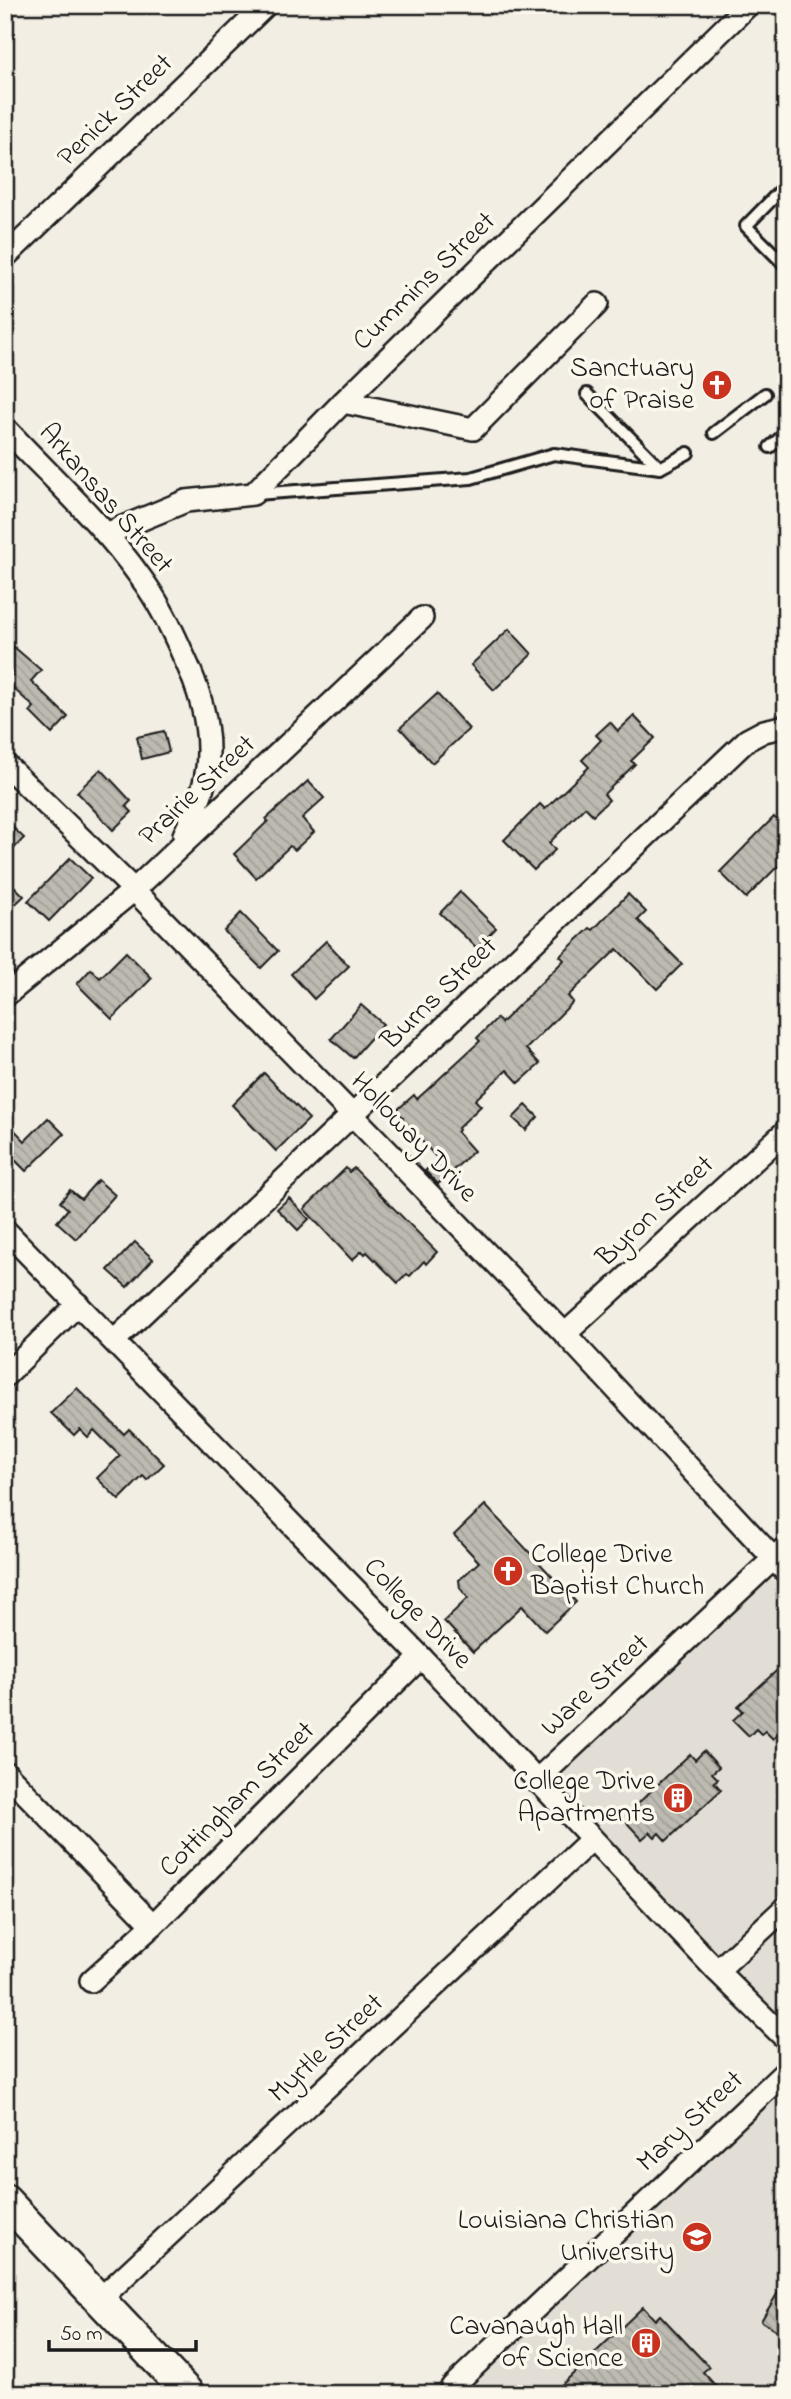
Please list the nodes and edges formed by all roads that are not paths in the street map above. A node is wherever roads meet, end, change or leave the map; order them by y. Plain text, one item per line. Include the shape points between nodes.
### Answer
1 (266, 5) edge
2 (748, 5) edge
3 (786, 185) edge
4 (5, 257) edge
5 (786, 266) edge
6 (597, 304) dead end
7 (587, 394) dead end
8 (765, 394) dead end
9 (343, 402) junction
10 (5, 428) edge
11 (714, 433) dead end
12 (786, 433) edge
13 (770, 447) dead end
14 (688, 453) dead end
15 (660, 468) junction
16 (253, 494) junction
17 (106, 534) junction
18 (422, 618) dead end
19 (783, 726) edge
20 (5, 764) edge
21 (179, 846) junction
22 (134, 890) junction
23 (5, 996) edge
24 (352, 1116) junction
25 (786, 1131) edge
26 (5, 1230) edge
27 (78, 1304) junction
28 (565, 1334) junction
29 (114, 1341) junction
30 (5, 1376) edge
31 (782, 1559) edge
32 (421, 1657) junction
33 (5, 1772) edge
34 (536, 1781) junction
35 (592, 1839) junction
36 (786, 1907) edge
37 (153, 1924) junction
38 (717, 1971) junction
39 (91, 1981) dead end
40 (786, 2039) edge
41 (786, 2071) edge
42 (5, 2200) edge
43 (99, 2300) junction
44 (452, 2387) dead end
45 (189, 2394) edge

1 - 4 street, Penick Street
2 - 9 street, Cummins Street
3 - 5 lane via 746,226
6 - 9 street via 473,429
7 - 15 lane
8 - 11 lane
9 - 16 street, Cummins Street
10 - 17 street, Arkansas Street
12 - 13 lane
14 - 15 lane
15 - 16 lane via 554,454 471,478
16 - 17 street via 186,501
17 - 21 street, Arkansas Street via 168,620 205,713 205,778 197,809
18 - 21 street, Prairie Street
19 - 24 street, Burns Street via 747,740
20 - 22 street, Holloway Drive
21 - 22 street, Prairie Street
22 - 23 street, Prairie Street
22 - 24 street, Holloway Drive
24 - 28 street, Holloway Drive
24 - 29 street, Burns Street
25 - 28 street, Byron Street
26 - 27 street, College Drive
27 - 29 street, College Drive
27 - 30 street
28 - 31 street, Holloway Drive
29 - 32 street, College Drive
31 - 34 street, Ware Street
32 - 34 street, College Drive
32 - 37 street, Cottingham Street
33 - 37 street
34 - 35 street, College Drive
35 - 38 street, College Drive
35 - 43 street, Myrtle Street
36 - 38 street
37 - 39 street, Cottingham Street
38 - 40 street, College Drive
41 - 44 street, Mary Street
42 - 43 main road
43 - 45 main road

